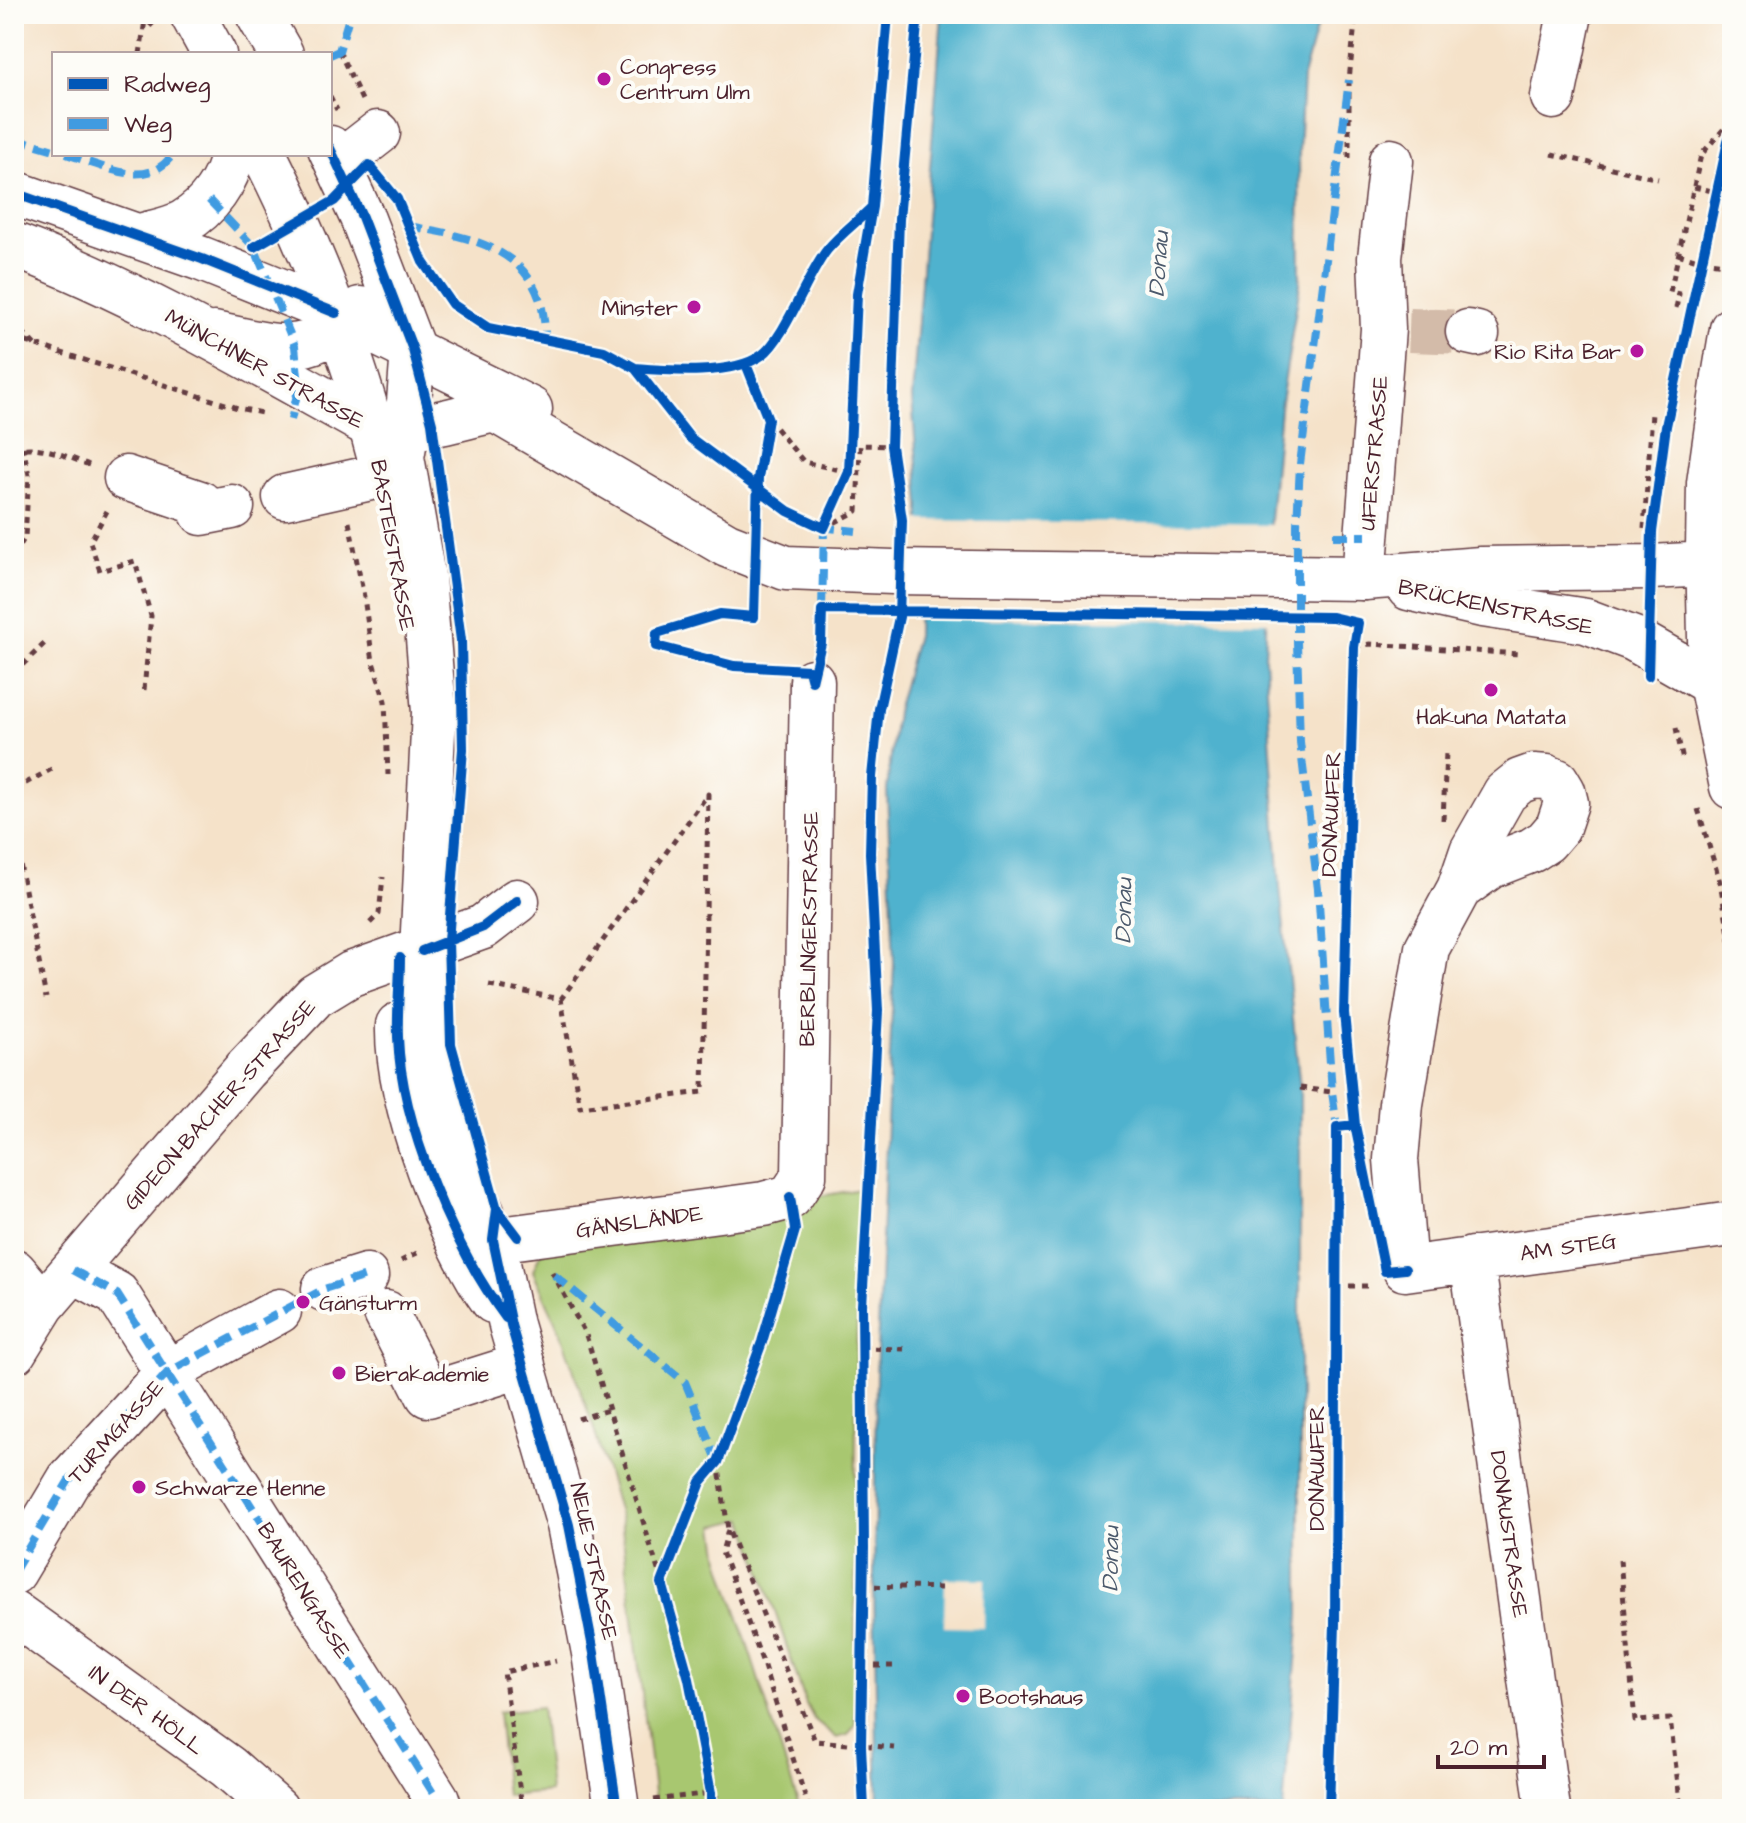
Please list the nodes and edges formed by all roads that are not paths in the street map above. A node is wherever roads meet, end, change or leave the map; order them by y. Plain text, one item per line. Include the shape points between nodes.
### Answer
1 (258, 14) edge
2 (1570, 14) edge
3 (280, 52) edge
4 (1553, 97) dead end
5 (378, 133) road end
6 (231, 156) edge
7 (265, 156) edge
8 (334, 156) edge
9 (1391, 161) dead end
10 (14, 193) edge
11 (141, 236) junction
12 (14, 245) edge
13 (379, 264) junction
14 (342, 321) junction
15 (1732, 329) edge
16 (200, 331) junction
17 (413, 350) junction
18 (1728, 372) edge
19 (389, 427) junction
20 (1724, 442) edge
21 (384, 475) junction
22 (126, 478) road end
23 (285, 497) dead end
24 (232, 507) dead end
25 (834, 557) junction
26 (1720, 562) edge
27 (1348, 578) junction
28 (812, 681) dead end
29 (1722, 687) edge
30 (1732, 787) edge
31 (1459, 889) dead end
32 (517, 901) dead end
33 (411, 954) junction
34 (804, 1176) joint
35 (1732, 1224) edge
36 (476, 1244) junction
37 (1472, 1259) junction
38 (73, 1270) junction
39 (379, 1270) road end
40 (14, 1271) edge
41 (324, 1289) dead end
42 (43, 1305) junction
43 (279, 1311) dead end
44 (386, 1313) dead end
45 (517, 1345) junction
46 (14, 1352) edge
47 (168, 1372) junction
48 (14, 1572) edge
49 (14, 1613) edge
50 (617, 1807) edge
51 (276, 1809) edge
52 (440, 1809) edge
53 (1548, 1809) edge

1 - 3 street
2 - 4 street
5 - 8 street
6 - 11 street via 225,179 184,223
7 - 14 street, BASTEISTRASSE
8 - 13 street, BASTEISTRASSE
9 - 27 street, UFERSTRASSE via 1380,258 1396,329
10 - 11 street
11 - 14 street
12 - 16 street, MÜNCHNER STRASSE via 93,277
13 - 14 street via 374,287 361,308
13 - 17 street, BASTEISTRASSE
14 - 16 street via 310,345 267,345
14 - 17 street
14 - 19 street, BASTEISTRASSE
15 - 18 street
16 - 19 street, MÜNCHNER STRASSE
17 - 19 street, BASTEISTRASSE
17 - 25 street via 557,422 732,529
18 - 20 street
19 - 21 street, BASTEISTRASSE
19 - 25 street via 495,410 727,545 786,568
19 - 33 street, BASTEISTRASSE via 402,457 423,577 434,712
20 - 26 street via 1709,483
21 - 23 street
21 - 33 street, BASTEISTRASSE via 407,610 416,713
22 - 24 street via 200,503 202,513
25 - 27 street, BRÜCKENSTRASSE via 1090,574
26 - 27 street, BRÜCKENSTRASSE
26 - 29 street
27 - 29 street, BRÜCKENSTRASSE via 1586,621 1634,639
28 - 34 street, BERBLINGERSTRASSE
29 - 30 street
31 - 37 street, AM STEG via 1427,948 1396,1159 1405,1269
32 - 33 street, GIDEON-BACHER-STRASSE via 483,927
33 - 36 street, NEUE STRASSE via 426,1050 454,1142
33 - 38 street, GIDEON-BACHER-STRASSE via 351,974 315,996
34 - 36 street, GÄNSLÄNDE via 790,1197 764,1204
35 - 37 street, AM STEG
36 - 45 street, NEUE STRASSE via 487,1292
37 - 53 street, DONAUSTRASSE
38 - 42 street, GIDEON-BACHER-STRASSE
38 - 47 street, BAURENGASSE via 117,1294
39 - 41 street
40 - 42 street
42 - 46 street, GIDEON-BACHER-STRASSE
43 - 47 street, TURMGASSE
44 - 45 street via 428,1395
45 - 50 street, NEUE STRASSE via 569,1525
47 - 48 street, TURMGASSE via 69,1480
47 - 52 street, BAURENGASSE
49 - 51 street, IN DER HÖLL via 228,1767

